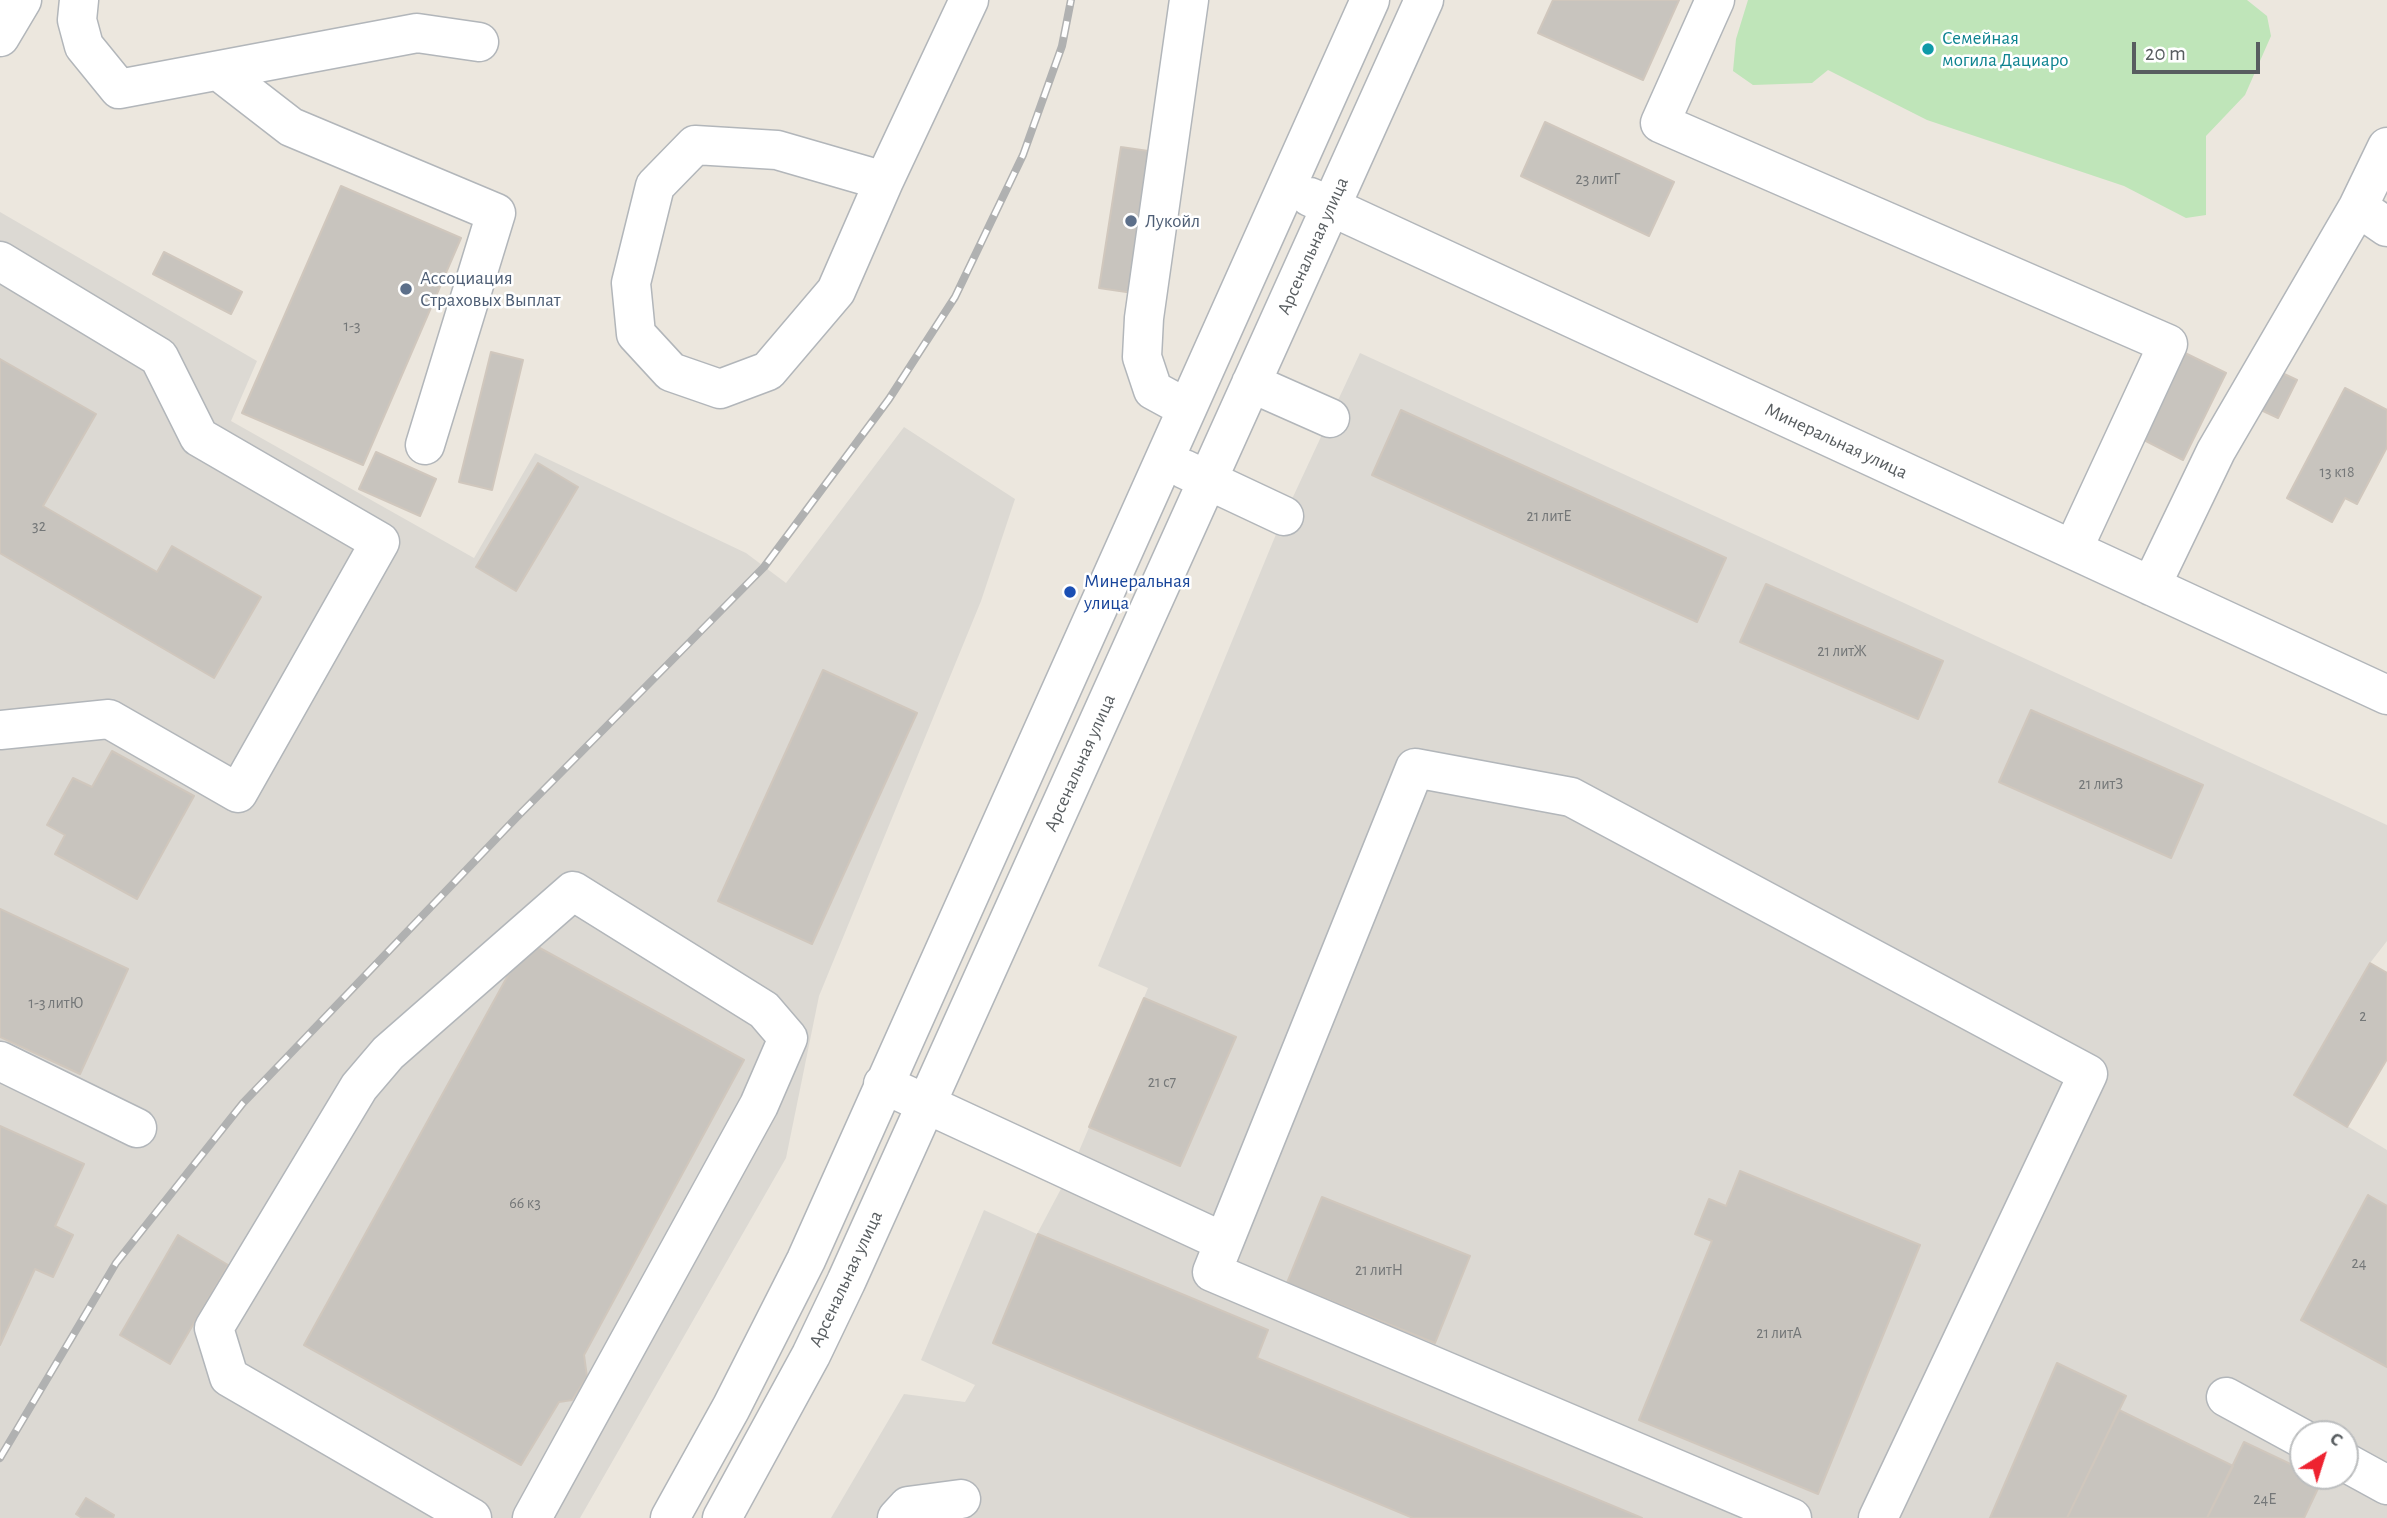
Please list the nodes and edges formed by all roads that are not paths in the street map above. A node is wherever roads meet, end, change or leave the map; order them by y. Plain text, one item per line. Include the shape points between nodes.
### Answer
1 (22, 0) edge
2 (79, 0) edge
3 (969, 0) edge
4 (1189, 0) edge
5 (1370, 0) edge
6 (1424, 0) edge
7 (1715, 0) edge
8 (0, 37) edge
9 (480, 42) dead end
10 (220, 72) junction
11 (2387, 147) edge
12 (884, 181) junction
13 (1286, 186) junction
14 (1331, 207) junction
15 (2372, 217) edge
16 (0, 261) edge
17 (1251, 383) junction
18 (1186, 408) junction
19 (1330, 418) dead end
20 (425, 445) dead end
21 (1163, 460) junction
22 (1207, 480) junction
23 (1284, 516) dead end
24 (2073, 549) junction
25 (2151, 586) junction
26 (2387, 695) edge
27 (0, 730) edge
28 (0, 1061) edge
29 (883, 1084) junction
30 (926, 1104) junction
31 (137, 1128) dead end
32 (1224, 1242) junction
33 (2226, 1397) dead end
34 (2289, 1431) edge
35 (2359, 1470) edge
36 (2387, 1485) edge
37 (961, 1499) dead end
38 (472, 1518) edge
39 (532, 1518) edge
40 (670, 1518) edge
41 (722, 1518) edge
42 (897, 1518) edge
43 (1792, 1518) edge
44 (1878, 1518) edge

1 - 8 street
2 - 10 street via 77,20 84,46 119,89
3 - 12 street
4 - 18 street via 1142,357 1153,390
5 - 13 street
6 - 14 street, Арсенальная улица
7 - 24 street via 1660,124 2168,344
9 - 10 street via 417,33
10 - 20 street via 291,127 496,213
11 - 15 street
12 - 12 street via 777,150 695,145 655,186 631,283 636,334 671,372 720,389 768,371 836,291
13 - 14 street, Минеральная улица
13 - 18 street
14 - 17 street, Арсенальная улица
14 - 24 street, Минеральная улица
15 - 25 street via 2216,451
16 - 27 street via 159,357 199,437 380,542 238,793 108,719
17 - 19 street
17 - 22 street, Арсенальная улица
18 - 21 street
21 - 22 street
21 - 29 street
22 - 23 street
22 - 30 street, Арсенальная улица
24 - 25 street, Минеральная улица
25 - 26 street, Минеральная улица
28 - 31 street
29 - 30 street
29 - 40 street via 770,1334
30 - 32 street
30 - 41 street, Арсенальная улица via 811,1355
32 - 43 street via 1212,1272
32 - 44 street via 1415,768 1571,797 2088,1074
33 - 34 street
35 - 36 street
37 - 42 street via 908,1506
38 - 39 street via 229,1377 214,1328 359,1087 388,1053 573,891 764,1010 788,1038 759,1105

